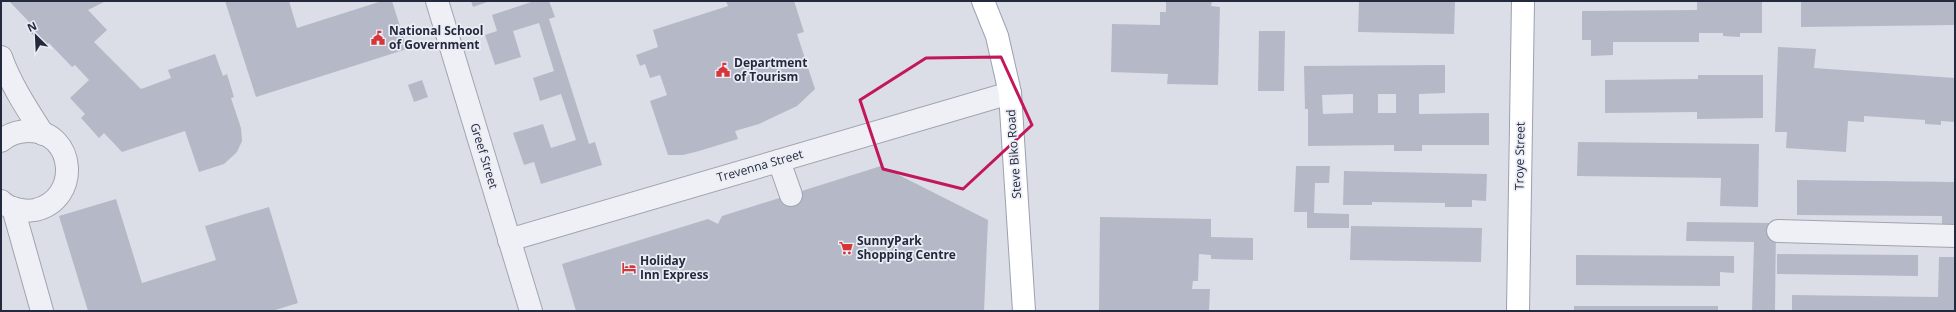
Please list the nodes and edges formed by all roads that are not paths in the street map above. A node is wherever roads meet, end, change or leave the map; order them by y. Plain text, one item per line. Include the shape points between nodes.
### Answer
1 (437, 1) edge
2 (983, 1) edge
3 (1523, 1) edge
4 (1, 57) edge
5 (1010, 93) junction
6 (42, 134) junction
7 (1, 141) edge
8 (779, 161) junction
9 (791, 194) dead end
10 (7, 204) edge
11 (1778, 231) dead end
12 (1955, 236) edge
13 (509, 240) junction
14 (42, 311) edge
15 (531, 311) edge
16 (1024, 311) edge
17 (1518, 311) edge

1 - 13 street, Greef Street
2 - 5 main road, Steve Biko Road via 997,36
3 - 17 main road, Troye Street
4 - 6 street via 21,100
5 - 8 street, Trevenna Street
5 - 16 main road, Steve Biko Road
6 - 7 street via 22,131
6 - 10 street via 55,142 64,155 67,165 65,186 52,202 43,208 33,210
8 - 9 street
8 - 13 street, Trevenna Street
10 - 14 street
11 - 12 street
13 - 15 street, Greef Street

